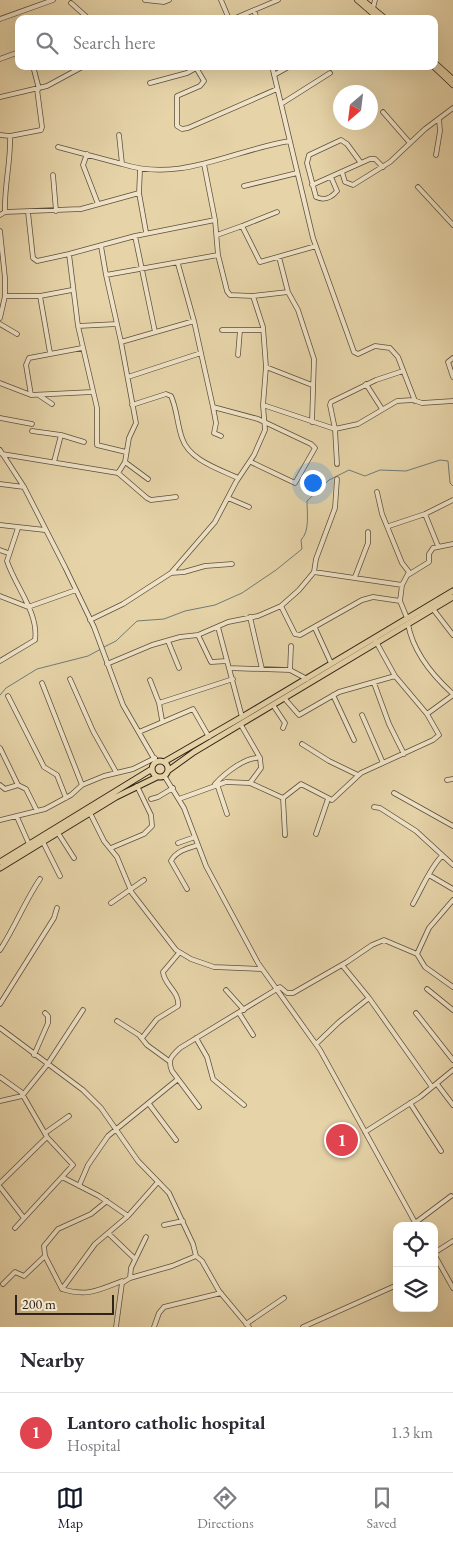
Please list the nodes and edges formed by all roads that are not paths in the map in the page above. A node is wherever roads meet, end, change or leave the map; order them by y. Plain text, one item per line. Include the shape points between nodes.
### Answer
1 (53, 0) edge
2 (145, 0) edge
3 (169, 0) edge
4 (221, 0) edge
5 (278, 0) edge
6 (357, 0) edge
7 (363, 0) edge
8 (375, 0) edge
9 (71, 3) dead end
10 (373, 8) junction
11 (254, 10) junction
12 (84, 15) edge
13 (227, 15) edge
14 (242, 15) edge
15 (256, 15) edge
16 (373, 15) edge
17 (381, 15) edge
18 (0, 19) edge
19 (15, 53) edge
20 (0, 59) edge
21 (438, 66) edge
22 (34, 70) edge
23 (76, 70) edge
24 (190, 70) edge
25 (197, 70) edge
26 (273, 70) edge
27 (282, 70) edge
28 (437, 70) edge
29 (330, 73) dead end
30 (274, 74) junction
31 (453, 80) edge
32 (150, 83) dead end
33 (453, 85) edge
34 (38, 89) junction
35 (277, 89) junction
36 (0, 97) edge
37 (281, 104) junction
38 (453, 108) edge
39 (383, 112) dead end
40 (439, 119) junction
41 (0, 135) edge
42 (119, 135) dead end
43 (10, 136) junction
44 (290, 140) junction
45 (410, 143) junction
46 (58, 147) dead end
47 (87, 154) junction
48 (436, 155) dead end
49 (361, 163) junction
50 (122, 164) junction
51 (204, 164) junction
52 (383, 167) junction
53 (140, 170) junction
54 (342, 172) junction
55 (298, 173) junction
56 (53, 175) dead end
57 (331, 177) junction
58 (312, 185) junction
59 (244, 186) dead end
60 (418, 188) dead end
61 (139, 193) junction
62 (98, 204) junction
63 (56, 211) junction
64 (5, 212) junction
65 (28, 212) junction
66 (277, 212) dead end
67 (0, 216) edge
68 (214, 220) junction
69 (453, 225) edge
70 (242, 226) junction
71 (0, 231) edge
72 (146, 232) junction
73 (217, 235) junction
74 (136, 236) junction
75 (101, 246) junction
76 (316, 246) junction
77 (69, 254) junction
78 (218, 255) junction
79 (279, 258) junction
80 (178, 264) junction
81 (143, 268) junction
82 (1, 269) edge
83 (106, 275) junction
84 (72, 290) junction
85 (288, 292) junction
86 (5, 296) junction
87 (40, 296) junction
88 (253, 296) junction
89 (0, 318) edge
90 (194, 321) junction
91 (0, 324) edge
92 (117, 324) junction
93 (78, 326) junction
94 (222, 330) dead end
95 (240, 330) junction
96 (263, 330) junction
97 (155, 332) junction
98 (17, 334) dead end
99 (121, 342) junction
100 (82, 348) junction
101 (50, 353) junction
102 (201, 353) junction
103 (238, 355) dead end
104 (453, 358) edge
105 (266, 367) junction
106 (404, 371) junction
107 (128, 377) junction
108 (453, 377) edge
109 (0, 382) edge
110 (312, 384) junction
111 (366, 384) junction
112 (92, 392) junction
113 (31, 395) junction
114 (38, 395) junction
115 (415, 401) junction
116 (453, 401) edge
117 (52, 404) dead end
118 (132, 405) junction
119 (263, 405) junction
120 (213, 407) junction
121 (382, 409) junction
122 (0, 418) edge
123 (312, 422) junction
124 (264, 423) junction
125 (32, 424) dead end
126 (334, 429) junction
127 (32, 431) dead end
128 (61, 435) junction
129 (221, 436) dead end
130 (84, 442) dead end
131 (0, 450) edge
132 (126, 452) junction
133 (2, 454) edge
134 (54, 462) junction
135 (125, 462) junction
136 (250, 462) junction
137 (337, 464) dead end
138 (118, 473) junction
139 (238, 478) junction
140 (148, 479) dead end
141 (337, 479) dead end
142 (0, 484) edge
143 (24, 487) junction
144 (377, 492) dead end
145 (176, 497) dead end
146 (228, 498) junction
147 (453, 500) edge
148 (249, 507) dead end
149 (425, 514) junction
150 (0, 525) edge
151 (389, 526) junction
152 (18, 528) junction
153 (45, 530) junction
154 (368, 532) dead end
155 (453, 544) edge
156 (438, 546) junction
157 (0, 550) edge
158 (8, 553) junction
159 (232, 564) dead end
160 (314, 572) junction
161 (171, 573) junction
162 (408, 575) junction
163 (355, 577) junction
164 (402, 585) junction
165 (76, 590) junction
166 (453, 591) edge
167 (0, 596) edge
168 (453, 597) edge
169 (400, 601) junction
170 (281, 606) junction
171 (28, 607) junction
172 (433, 609) junction
173 (250, 617) junction
174 (90, 620) junction
175 (408, 621) junction
176 (218, 628) junction
177 (314, 628) junction
178 (198, 635) junction
179 (453, 635) edge
180 (375, 640) junction
181 (168, 641) junction
182 (291, 646) dead end
183 (0, 661) edge
184 (227, 661) junction
185 (331, 663) junction
186 (106, 664) junction
187 (179, 668) dead end
188 (229, 668) junction
189 (262, 669) junction
190 (290, 670) junction
191 (395, 676) junction
192 (70, 679) dead end
193 (233, 679) junction
194 (307, 679) junction
195 (150, 680) dead end
196 (42, 683) dead end
197 (374, 683) junction
198 (453, 694) edge
199 (333, 695) junction
200 (8, 696) dead end
201 (284, 699) junction
202 (159, 703) junction
203 (273, 705) junction
204 (427, 714) junction
205 (362, 715) dead end
206 (242, 717) junction
207 (162, 720) junction
208 (240, 725) junction
209 (283, 728) dead end
210 (139, 732) junction
211 (208, 737) junction
212 (354, 740) dead end
213 (302, 744) dead end
214 (0, 748) edge
215 (404, 754) junction
216 (260, 758) junction
217 (155, 760) junction
218 (164, 762) junction
219 (383, 763) junction
220 (152, 769) junction
221 (169, 770) junction
222 (116, 772) junction
223 (358, 775) junction
224 (165, 776) junction
225 (157, 777) junction
226 (453, 779) edge
227 (446, 780) dead end
228 (250, 783) junction
229 (0, 785) edge
230 (18, 785) junction
231 (82, 785) junction
232 (215, 785) junction
233 (137, 786) junction
234 (173, 788) junction
235 (394, 793) dead end
236 (66, 798) junction
237 (283, 798) junction
238 (151, 799) dead end
239 (179, 799) junction
240 (328, 799) junction
241 (374, 807) dead end
242 (37, 811) junction
243 (90, 813) junction
244 (227, 814) dead end
245 (17, 817) junction
246 (0, 820) edge
247 (453, 826) edge
248 (58, 833) junction
249 (316, 834) dead end
250 (285, 835) dead end
251 (195, 837) junction
252 (43, 842) junction
253 (178, 843) dead end
254 (29, 844) junction
255 (198, 846) junction
256 (111, 848) junction
257 (442, 856) junction
258 (74, 858) dead end
259 (0, 862) edge
260 (453, 865) edge
261 (0, 868) edge
262 (429, 875) junction
263 (60, 876) dead end
264 (40, 879) dead end
265 (144, 880) dead end
266 (187, 888) dead end
267 (453, 889) edge
268 (132, 890) junction
269 (453, 900) edge
270 (110, 903) dead end
271 (413, 904) dead end
272 (57, 908) dead end
273 (0, 950) edge
274 (179, 953) junction
275 (417, 954) junction
276 (342, 965) junction
277 (262, 969) junction
278 (453, 987) edge
279 (277, 989) junction
280 (427, 989) dead end
281 (226, 990) dead end
282 (370, 998) junction
283 (0, 1004) edge
284 (83, 1010) dead end
285 (244, 1010) junction
286 (453, 1010) edge
287 (44, 1013) dead end
288 (239, 1013) junction
289 (416, 1013) dead end
290 (117, 1021) dead end
291 (0, 1028) edge
292 (253, 1035) dead end
293 (142, 1038) junction
294 (196, 1038) junction
295 (316, 1044) junction
296 (34, 1055) junction
297 (453, 1060) edge
298 (169, 1061) junction
299 (47, 1065) junction
300 (453, 1070) edge
301 (0, 1077) edge
302 (178, 1079) junction
303 (437, 1084) junction
304 (432, 1087) junction
305 (22, 1096) junction
306 (0, 1101) edge
307 (410, 1103) junction
308 (149, 1104) junction
309 (244, 1105) dead end
310 (453, 1105) edge
311 (199, 1108) dead end
312 (69, 1116) dead end
313 (116, 1129) junction
314 (365, 1132) junction
315 (46, 1135) junction
316 (176, 1140) dead end
317 (441, 1151) dead end
318 (62, 1177) junction
319 (158, 1182) junction
320 (0, 1183) edge
321 (79, 1186) junction
322 (0, 1187) edge
323 (451, 1196) dead end
324 (107, 1201) junction
325 (128, 1216) junction
326 (24, 1218) junction
327 (183, 1221) junction
328 (415, 1222) edge
329 (418, 1222) edge
330 (164, 1225) dead end
331 (15, 1228) dead end
332 (109, 1234) junction
333 (146, 1237) dead end
334 (453, 1241) edge
335 (438, 1251) edge
336 (45, 1256) junction
337 (196, 1256) junction
338 (134, 1258) junction
339 (438, 1261) edge
340 (440, 1264) joint
341 (130, 1278) junction
342 (122, 1283) junction
343 (3, 1284) dead end
344 (393, 1287) edge
345 (453, 1288) edge
346 (62, 1289) junction
347 (221, 1293) junction
348 (284, 1298) dead end
349 (247, 1325) edge
350 (116, 1327) edge
351 (154, 1327) edge
352 (303, 1327) edge

1 - 18 street
2 - 3 street
4 - 13 street
5 - 11 street
6 - 16 main road
7 - 10 main road
8 - 10 street
9 - 12 street
10 - 17 main road
11 - 14 street
11 - 15 street
19 - 20 street
21 - 31 main road
22 - 34 street
23 - 34 street
24 - 32 street
25 - 35 street via 204,81 202,84 177,96 177,126 182,129
26 - 30 street
27 - 30 street
28 - 33 main road
29 - 37 street
30 - 35 street
34 - 36 street
34 - 43 street via 41,130
35 - 37 street
37 - 44 street
38 - 40 street
39 - 45 street
40 - 45 street
40 - 48 street
41 - 43 street
42 - 50 street
43 - 64 street via 11,153 3,199
44 - 51 street
44 - 55 street
45 - 52 street
46 - 47 street
47 - 50 street
47 - 62 street via 83,165
49 - 52 street via 373,158
49 - 54 street
49 - 58 street via 341,140 306,158
50 - 53 street
51 - 53 street via 175,170
51 - 68 street
52 - 54 street via 353,185 345,182
53 - 61 street
54 - 57 street
55 - 59 street
55 - 76 street
56 - 63 street
57 - 58 street
57 - 58 street via 338,189 331,197 316,197
60 - 69 street
61 - 62 street
61 - 72 street
62 - 63 street
63 - 65 street
64 - 65 street
64 - 67 street
65 - 77 street via 33,258
66 - 70 street
68 - 72 street
68 - 73 street
70 - 73 street
70 - 79 street via 258,260
71 - 82 street
72 - 74 street
73 - 78 street
74 - 75 street
74 - 81 street
75 - 77 street
75 - 83 street
76 - 79 street
76 - 106 street via 354,352 358,354 375,346 390,348 395,351
77 - 84 street
78 - 80 street
78 - 88 street via 227,291 236,297
79 - 85 street
80 - 81 street
80 - 90 street
81 - 83 street
81 - 97 street
82 - 86 street
83 - 92 street
84 - 87 street
84 - 93 street
85 - 88 street
85 - 110 street via 298,310 314,359
86 - 87 street
86 - 89 street
87 - 101 street
88 - 96 street
90 - 97 street
90 - 102 street
91 - 98 street
92 - 93 street
92 - 99 street
93 - 100 street
94 - 95 street
95 - 96 street
95 - 103 street
96 - 105 street
97 - 99 street
99 - 107 street
100 - 101 street
100 - 112 street
101 - 113 street via 27,361
102 - 107 street
102 - 120 street
104 - 108 street via 448,362
105 - 110 street
105 - 119 street
106 - 111 street
106 - 115 street
107 - 118 street
109 - 113 street
110 - 123 street
111 - 121 street
111 - 126 street via 331,402
112 - 114 street
112 - 132 street via 98,414 97,445
113 - 114 street
114 - 117 street
115 - 116 street
115 - 121 street via 397,401
118 - 132 street via 136,423
118 - 139 street via 166,394 171,396 182,438 189,450 203,461
119 - 123 street
119 - 124 street
120 - 124 street via 258,418
120 - 129 street via 214,433
121 - 126 street via 358,424
122 - 125 street
123 - 126 street
124 - 136 street via 261,441
124 - 136 street via 311,444 315,452 295,483
126 - 137 street
127 - 128 street
128 - 130 street
128 - 134 street
131 - 133 street
132 - 135 street
133 - 134 street
133 - 143 street
134 - 138 street
135 - 138 street
135 - 140 street
136 - 139 street
138 - 145 street via 151,500
139 - 146 street
141 - 160 street via 335,508
142 - 143 street
143 - 153 street
144 - 151 street via 382,514
146 - 148 street
146 - 161 street via 215,522
147 - 149 street
149 - 151 street
149 - 156 street
150 - 152 street
151 - 162 street
152 - 153 street
152 - 158 street
153 - 165 street
154 - 163 street via 368,543
155 - 156 street
156 - 162 street via 429,552 429,562
157 - 158 street
158 - 171 street via 10,570
159 - 161 street
160 - 163 street
160 - 170 street
161 - 174 street
162 - 164 street
163 - 164 street
164 - 169 street
165 - 171 street
165 - 174 street
166 - 175 highway
167 - 171 street
168 - 172 highway
169 - 175 street
169 - 177 street via 373,597 362,600
170 - 173 street
170 - 177 street via 295,634
171 - 183 street via 35,624 35,640
172 - 175 highway
172 - 179 street
173 - 176 street
173 - 189 street
174 - 186 street
175 - 180 highway
175 - 198 street via 414,646
176 - 178 street
176 - 184 street
177 - 185 street
178 - 181 street
178 - 184 street via 211,662
180 - 185 highway
180 - 191 street
180 - 201 highway
181 - 186 street
181 - 187 street
182 - 190 street
184 - 188 street
185 - 194 highway
186 - 210 street via 123,705
188 - 189 street
188 - 193 street
189 - 190 street
190 - 194 street
191 - 197 street
191 - 204 street
192 - 222 street
193 - 202 street
193 - 206 street
194 - 206 highway
195 - 202 street
196 - 231 street
197 - 199 street
197 - 215 street
198 - 204 street
199 - 201 street via 298,715
199 - 212 street
200 - 236 street via 44,767 57,775
201 - 203 highway
202 - 207 street
203 - 208 highway
203 - 209 street via 285,722
204 - 215 street via 439,735
205 - 219 street
206 - 211 highway
207 - 210 street
207 - 211 street via 193,709
208 - 216 street
208 - 221 highway
210 - 217 street
211 - 218 highway
213 - 223 street
214 - 230 street
215 - 219 street
216 - 228 street via 260,768
216 - 232 street via 251,759 222,776
217 - 218 highway
217 - 220 highway
217 - 222 street
218 - 221 highway
219 - 223 street
220 - 225 highway
220 - 254 highway
221 - 224 highway
222 - 231 street
223 - 240 street via 335,798
224 - 225 highway
224 - 234 street
225 - 233 highway
226 - 227 street
228 - 232 street
228 - 237 street
229 - 230 street via 5,789
230 - 242 street via 26,789
231 - 236 street
232 - 239 street
232 - 244 street
233 - 243 highway
233 - 256 street via 151,815 152,826 144,834
234 - 238 street
234 - 239 street
235 - 247 street
236 - 242 street
237 - 240 street via 301,784
237 - 250 street
239 - 251 street
240 - 249 street
241 - 257 street via 416,830
242 - 245 street
243 - 248 highway
243 - 256 street
245 - 246 street
245 - 254 street
248 - 252 highway
248 - 258 street
251 - 253 street
251 - 255 street
252 - 261 highway
252 - 263 street
254 - 259 highway
255 - 266 street via 174,855 171,860
255 - 277 street
256 - 268 street
257 - 260 street
257 - 262 street
262 - 267 street
262 - 271 street
264 - 273 street
265 - 268 street
268 - 270 street
268 - 274 street via 142,908
269 - 275 street via 429,928
272 - 283 street via 54,918
274 - 277 street via 214,967
274 - 293 street via 163,972 179,1003 157,1019
275 - 276 street via 384,940
275 - 278 street via 425,967
276 - 279 street via 293,993 287,993 280,987
276 - 282 street
277 - 279 street
279 - 285 street
279 - 295 street
280 - 286 street
281 - 285 street
282 - 295 street
282 - 304 street
284 - 299 street
285 - 288 street
287 - 296 street via 49,1019
288 - 292 street
288 - 294 street
289 - 297 street
290 - 293 street
291 - 296 street
293 - 298 street via 146,1045
294 - 298 street via 180,1048
294 - 309 street via 208,1057 213,1079
295 - 314 street
296 - 299 street
298 - 302 street
299 - 305 street
299 - 313 street via 91,1098
300 - 303 street
301 - 305 street
302 - 308 street
302 - 311 street
303 - 304 street
303 - 310 street
304 - 307 street
305 - 306 street
305 - 315 street
307 - 314 street
307 - 317 street
308 - 313 street
308 - 316 street
312 - 315 street
313 - 319 street via 138,1161
313 - 321 street via 92,1158
314 - 328 street
315 - 318 street via 72,1164
315 - 320 street
318 - 321 street
318 - 326 street
319 - 325 street
319 - 327 street via 169,1193
321 - 324 street
322 - 326 street
323 - 329 street
324 - 325 street
324 - 336 street via 91,1214 58,1229 44,1246
325 - 332 street
326 - 331 street
327 - 330 street
327 - 337 street
332 - 338 street
332 - 346 street via 95,1244
333 - 338 street
334 - 335 street
336 - 343 street via 24,1276 15,1272
336 - 346 street
337 - 341 street
337 - 347 street
338 - 341 street
339 - 340 street
340 - 345 street
341 - 342 street
342 - 346 street via 78,1294
342 - 350 street
344 - 352 street
347 - 349 street
347 - 351 street via 164,1307
348 - 349 street

